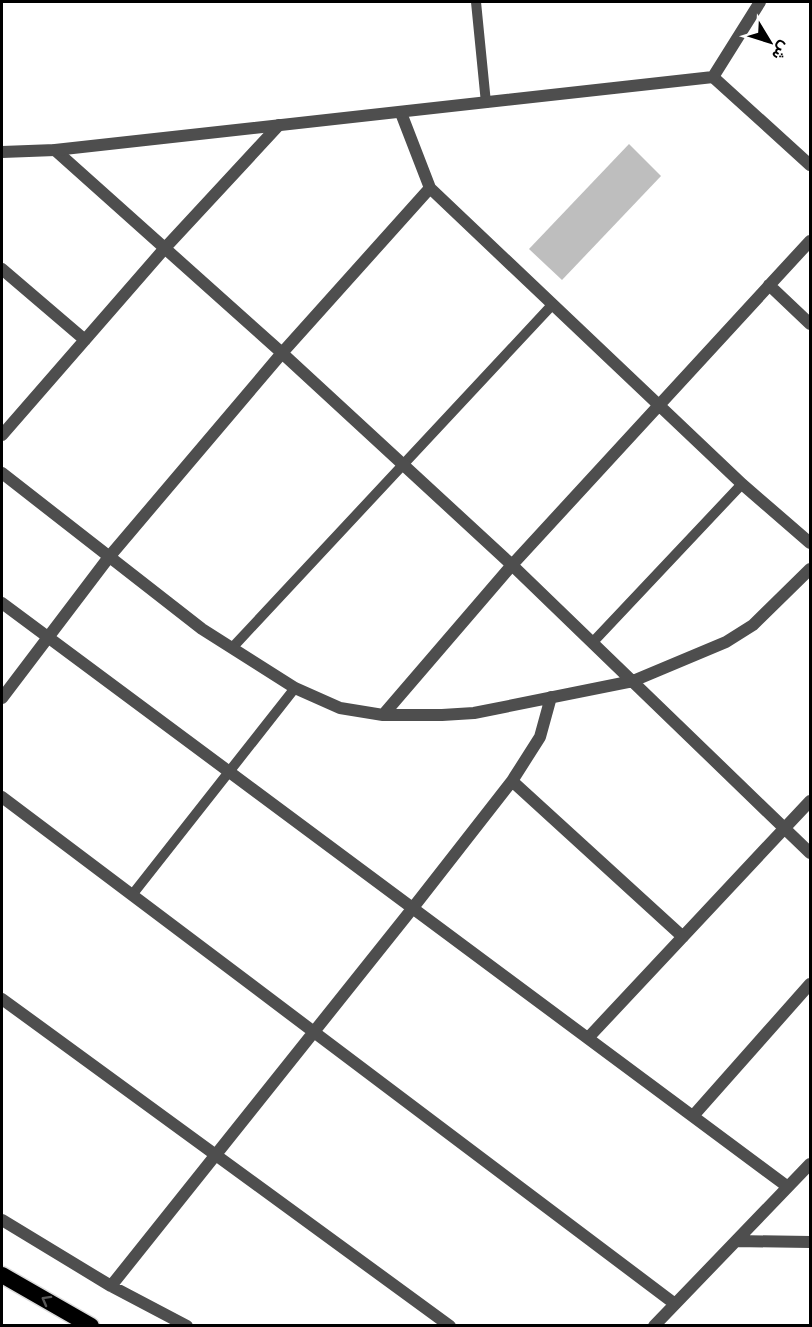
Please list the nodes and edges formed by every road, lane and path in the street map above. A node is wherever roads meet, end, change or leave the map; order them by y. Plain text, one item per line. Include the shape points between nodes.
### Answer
1 (476, 2) edge
2 (760, 2) edge
3 (713, 77) junction
4 (486, 103) junction
5 (401, 113) junction
6 (279, 125) junction
7 (55, 150) junction
8 (2, 152) edge
9 (810, 165) edge
10 (430, 188) junction
11 (810, 241) edge
12 (165, 248) junction
13 (2, 268) edge
14 (769, 285) junction
15 (553, 304) junction
16 (810, 324) edge
17 (85, 340) junction
18 (282, 353) junction
19 (659, 405) junction
20 (2, 435) edge
21 (403, 464) junction
22 (2, 473) edge
23 (742, 484) junction
24 (810, 543) edge
25 (109, 557) junction
26 (512, 565) junction
27 (810, 569) edge
28 (2, 603) edge
29 (47, 636) junction
30 (592, 642) junction
31 (232, 648) junction
32 (633, 681) junction
33 (295, 688) junction
34 (551, 697) junction
35 (2, 698) edge
36 (383, 716) junction
37 (229, 772) junction
38 (512, 781) junction
39 (2, 797) edge
40 (810, 801) edge
41 (785, 829) junction
42 (810, 854) edge
43 (132, 895) junction
44 (412, 909) junction
45 (683, 937) junction
46 (810, 984) edge
47 (2, 999) edge
48 (313, 1032) junction
49 (588, 1038) junction
50 (693, 1116) junction
51 (216, 1155) junction
52 (810, 1164) edge
53 (788, 1187) junction
54 (2, 1220) edge
55 (736, 1241) junction
56 (810, 1242) edge
57 (2, 1275) edge
58 (111, 1286) junction
59 (675, 1304) junction
60 (91, 1326) edge
61 (187, 1326) edge
62 (450, 1326) edge
63 (654, 1326) edge

1 - 4 lane
2 - 3 street
3 - 4 street
3 - 9 street
4 - 5 street
5 - 6 street
5 - 10 street
6 - 7 street
6 - 12 street
7 - 8 street
7 - 12 street
10 - 15 street
10 - 18 street
11 - 14 street
12 - 17 street
12 - 18 street
13 - 17 street
14 - 16 street
14 - 19 street
15 - 19 street
15 - 21 lane
17 - 20 street
18 - 21 street
18 - 25 street
19 - 23 street
19 - 26 street
21 - 26 street
21 - 31 lane
22 - 25 street
23 - 24 street
23 - 30 lane
25 - 29 street
25 - 31 street
26 - 30 street
26 - 36 street
27 - 32 street via 753,624 726,642
28 - 29 street
29 - 35 street
29 - 37 street
30 - 32 street
31 - 33 street
32 - 34 street
32 - 41 street
33 - 36 street via 340,708
33 - 37 lane
34 - 36 street via 474,713
34 - 38 street via 540,737
37 - 43 lane
37 - 44 street
38 - 44 street
38 - 45 street
39 - 43 street
40 - 41 street
41 - 42 street
41 - 45 street
43 - 48 street
44 - 48 street
44 - 49 street
45 - 49 street
46 - 50 street
47 - 51 street
48 - 51 street
48 - 59 street
49 - 50 street
50 - 53 street
51 - 58 street
51 - 62 street
52 - 53 street
53 - 55 street
54 - 58 street
55 - 56 street
55 - 59 street
60 -> 57 highway
58 - 61 street
59 - 63 street

